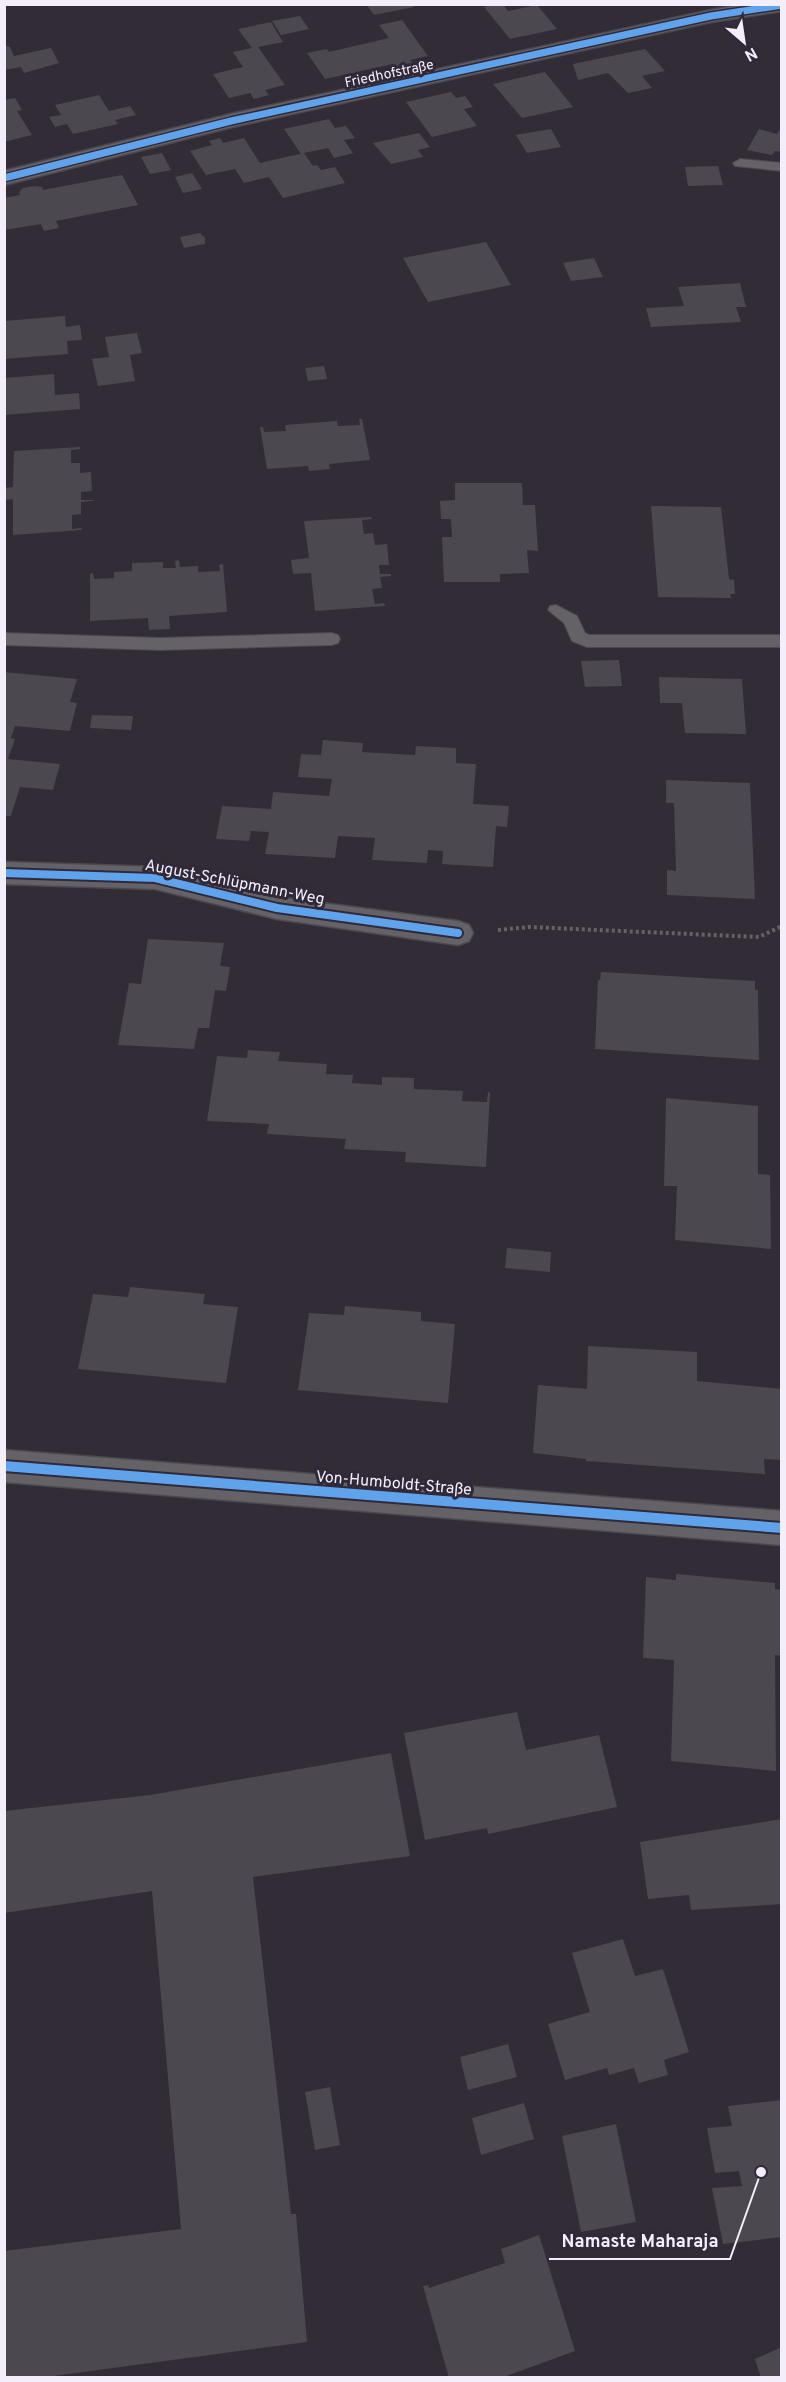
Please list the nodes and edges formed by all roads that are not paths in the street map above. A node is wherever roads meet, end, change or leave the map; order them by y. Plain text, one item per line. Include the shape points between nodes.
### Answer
1 (782, 5) edge
2 (740, 163) dead end
3 (782, 167) edge
4 (4, 178) edge
5 (556, 610) dead end
6 (4, 639) edge
7 (332, 639) dead end
8 (782, 641) edge
9 (4, 873) edge
10 (458, 933) road end
11 (4, 1466) edge
12 (782, 1528) edge

1 - 4 street, Friedhofstraße via 711,15 243,118
2 - 3 lane
5 - 8 lane via 571,620 578,637 588,641
6 - 7 lane via 160,644
9 - 10 street, August-Schlüpmann-Weg via 155,878 278,908
11 - 12 street, Von-Humboldt-Straße

